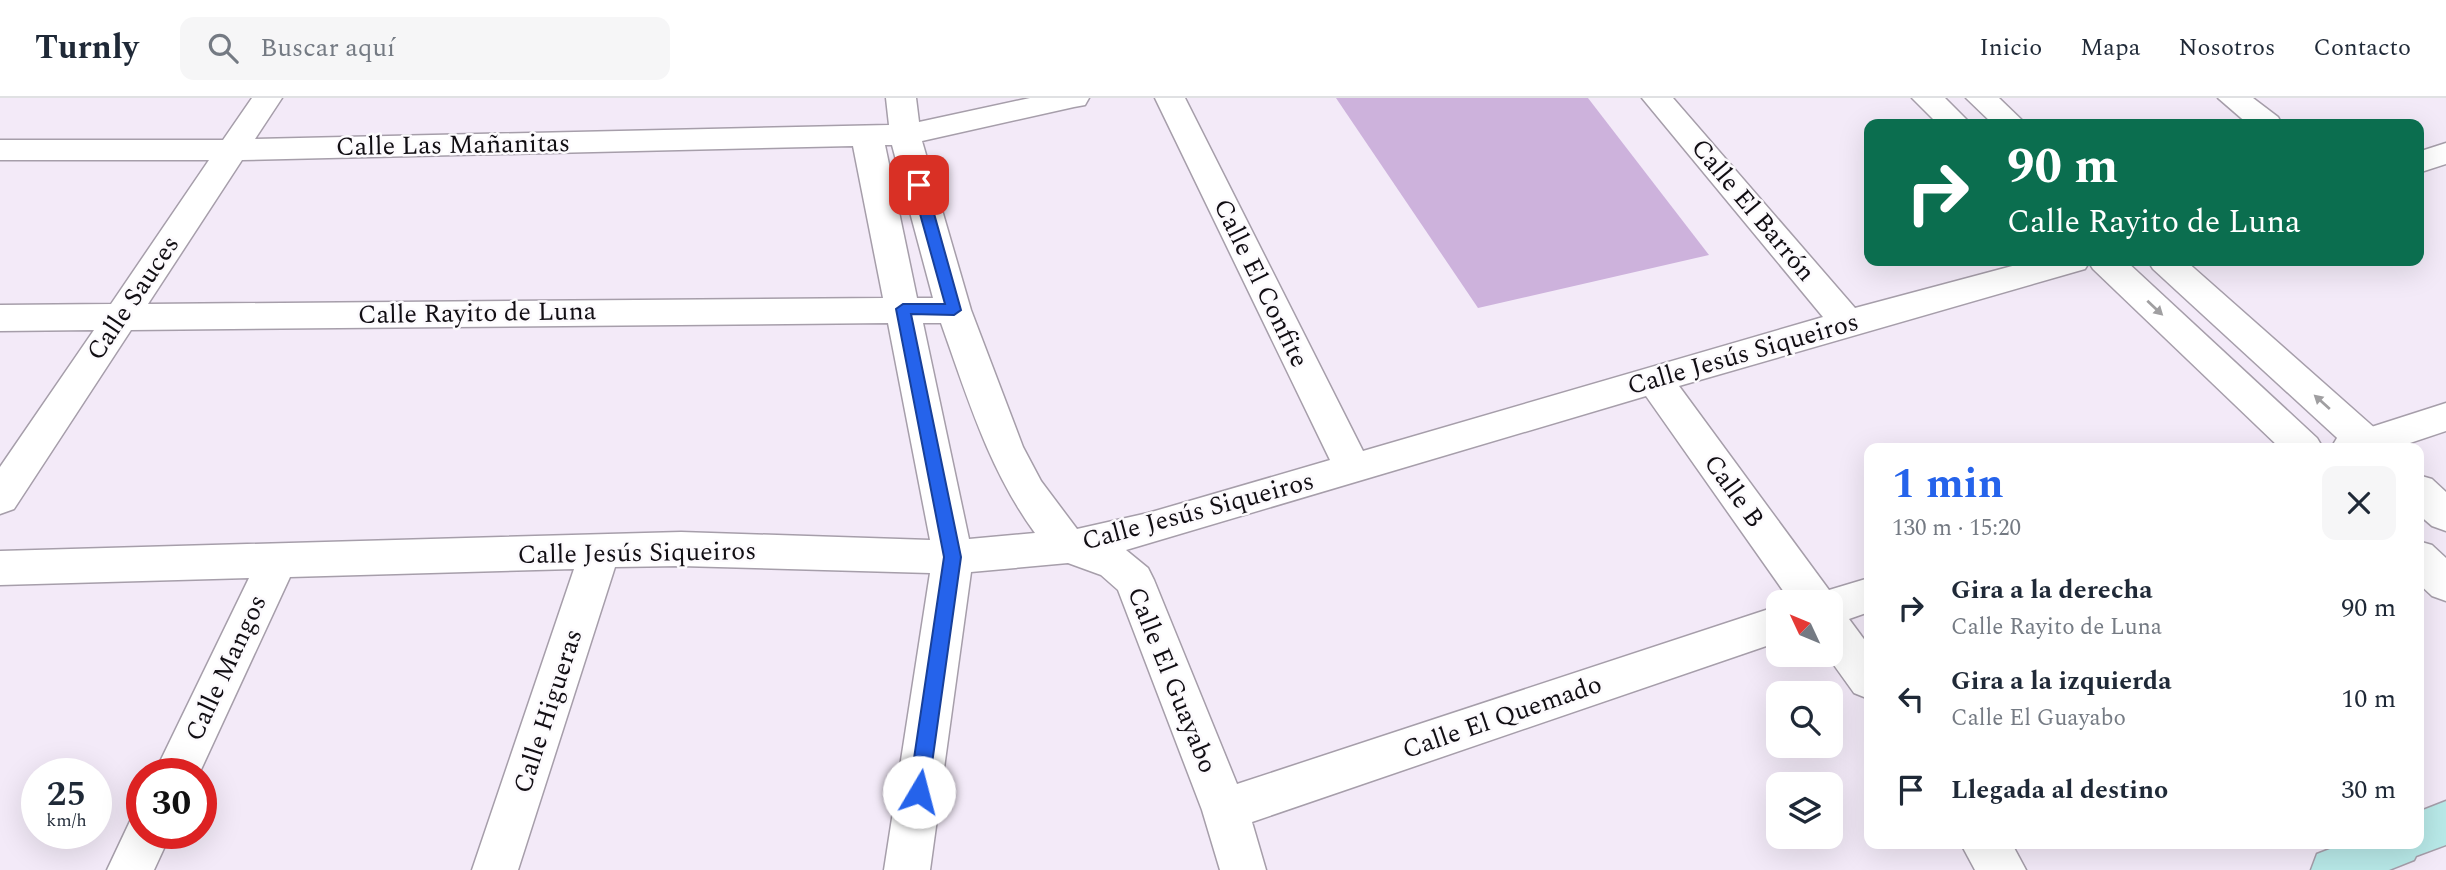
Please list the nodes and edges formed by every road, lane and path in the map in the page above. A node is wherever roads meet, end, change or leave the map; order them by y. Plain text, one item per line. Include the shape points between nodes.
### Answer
1 (267, 98) edge
2 (1074, 98) edge
3 (1170, 98) edge
4 (1657, 98) edge
5 (1927, 98) edge
6 (1981, 98) edge
7 (2233, 98) edge
8 (903, 117) edge
9 (1950, 119) edge
10 (2005, 119) edge
11 (2260, 119) edge
12 (867, 136) junction
13 (0, 150) edge
14 (232, 150) junction
15 (2446, 153) edge
16 (2424, 161) edge
17 (2055, 266) edge
18 (2110, 266) edge
19 (2170, 266) edge
20 (903, 309) junction
21 (954, 310) junction
22 (120, 317) junction
23 (0, 318) edge
24 (1849, 323) junction
25 (1654, 380) junction
26 (2446, 417) edge
27 (2299, 443) edge
28 (2360, 443) edge
29 (2372, 443) edge
30 (1353, 468) junction
31 (2424, 495) edge
32 (0, 498) edge
33 (2446, 515) edge
34 (1069, 547) junction
35 (600, 552) junction
36 (953, 557) junction
37 (277, 562) junction
38 (2424, 563) edge
39 (0, 568) edge
40 (2446, 584) edge
41 (1805, 590) edge
42 (1864, 597) edge
43 (1843, 603) edge
44 (1766, 628) edge
45 (1843, 643) edge
46 (1864, 673) edge
47 (184, 758) edge
48 (1225, 810) junction
49 (2446, 823) edge
50 (2424, 832) edge
51 (140, 849) edge
52 (1988, 849) edge
53 (2386, 849) edge
54 (130, 870) edge
55 (495, 870) edge
56 (907, 870) edge
57 (1243, 870) edge
58 (2003, 870) edge
59 (2334, 870) edge

1 - 14 street, Calle Sauces
2 - 8 street, Calle Las Mañanitas
3 - 30 street, Calle El Confite
4 - 24 street, Calle El Barrón
5 - 9 street
6 - 10 street
7 - 11 street
8 - 12 street, Calle Las Mañanitas
8 - 21 street
12 - 14 street, Calle Las Mañanitas
12 - 20 street
13 - 14 street, Calle Las Mañanitas
14 - 22 street, Calle Sauces
15 - 16 street
17 - 24 street, Calle Jesús Siqueiros
18 -> 27 street
28 -> 19 street
20 - 21 street, Calle Rayito de Luna
20 - 22 street, Calle Rayito de Luna
20 - 36 street
21 - 34 street via 1004,447 1027,492
22 - 23 street, Calle Rayito de Luna
22 - 32 street, Calle Sauces
24 - 25 street, Calle Jesús Siqueiros
25 - 30 street, Calle Jesús Siqueiros
25 - 41 street, Calle B
26 - 29 street
30 - 34 street, Calle Jesús Siqueiros via 1148,529
31 - 33 street
34 - 36 street, Calle Jesús Siqueiros
34 - 48 street, Calle El Guayabo via 1115,563 1134,580
35 - 36 street, Calle Jesús Siqueiros via 681,549
35 - 37 street, Calle Jesús Siqueiros
35 - 55 street, Calle Higueras
36 - 56 street
37 - 39 street, Calle Jesús Siqueiros
37 - 47 street, Calle Mangos
38 - 40 street
42 - 43 street
44 - 48 street, Calle El Quemado
45 - 46 street
48 - 57 street, Calle El Guayabo
49 - 50 main road
51 - 54 street
52 - 58 street
53 - 59 main road

